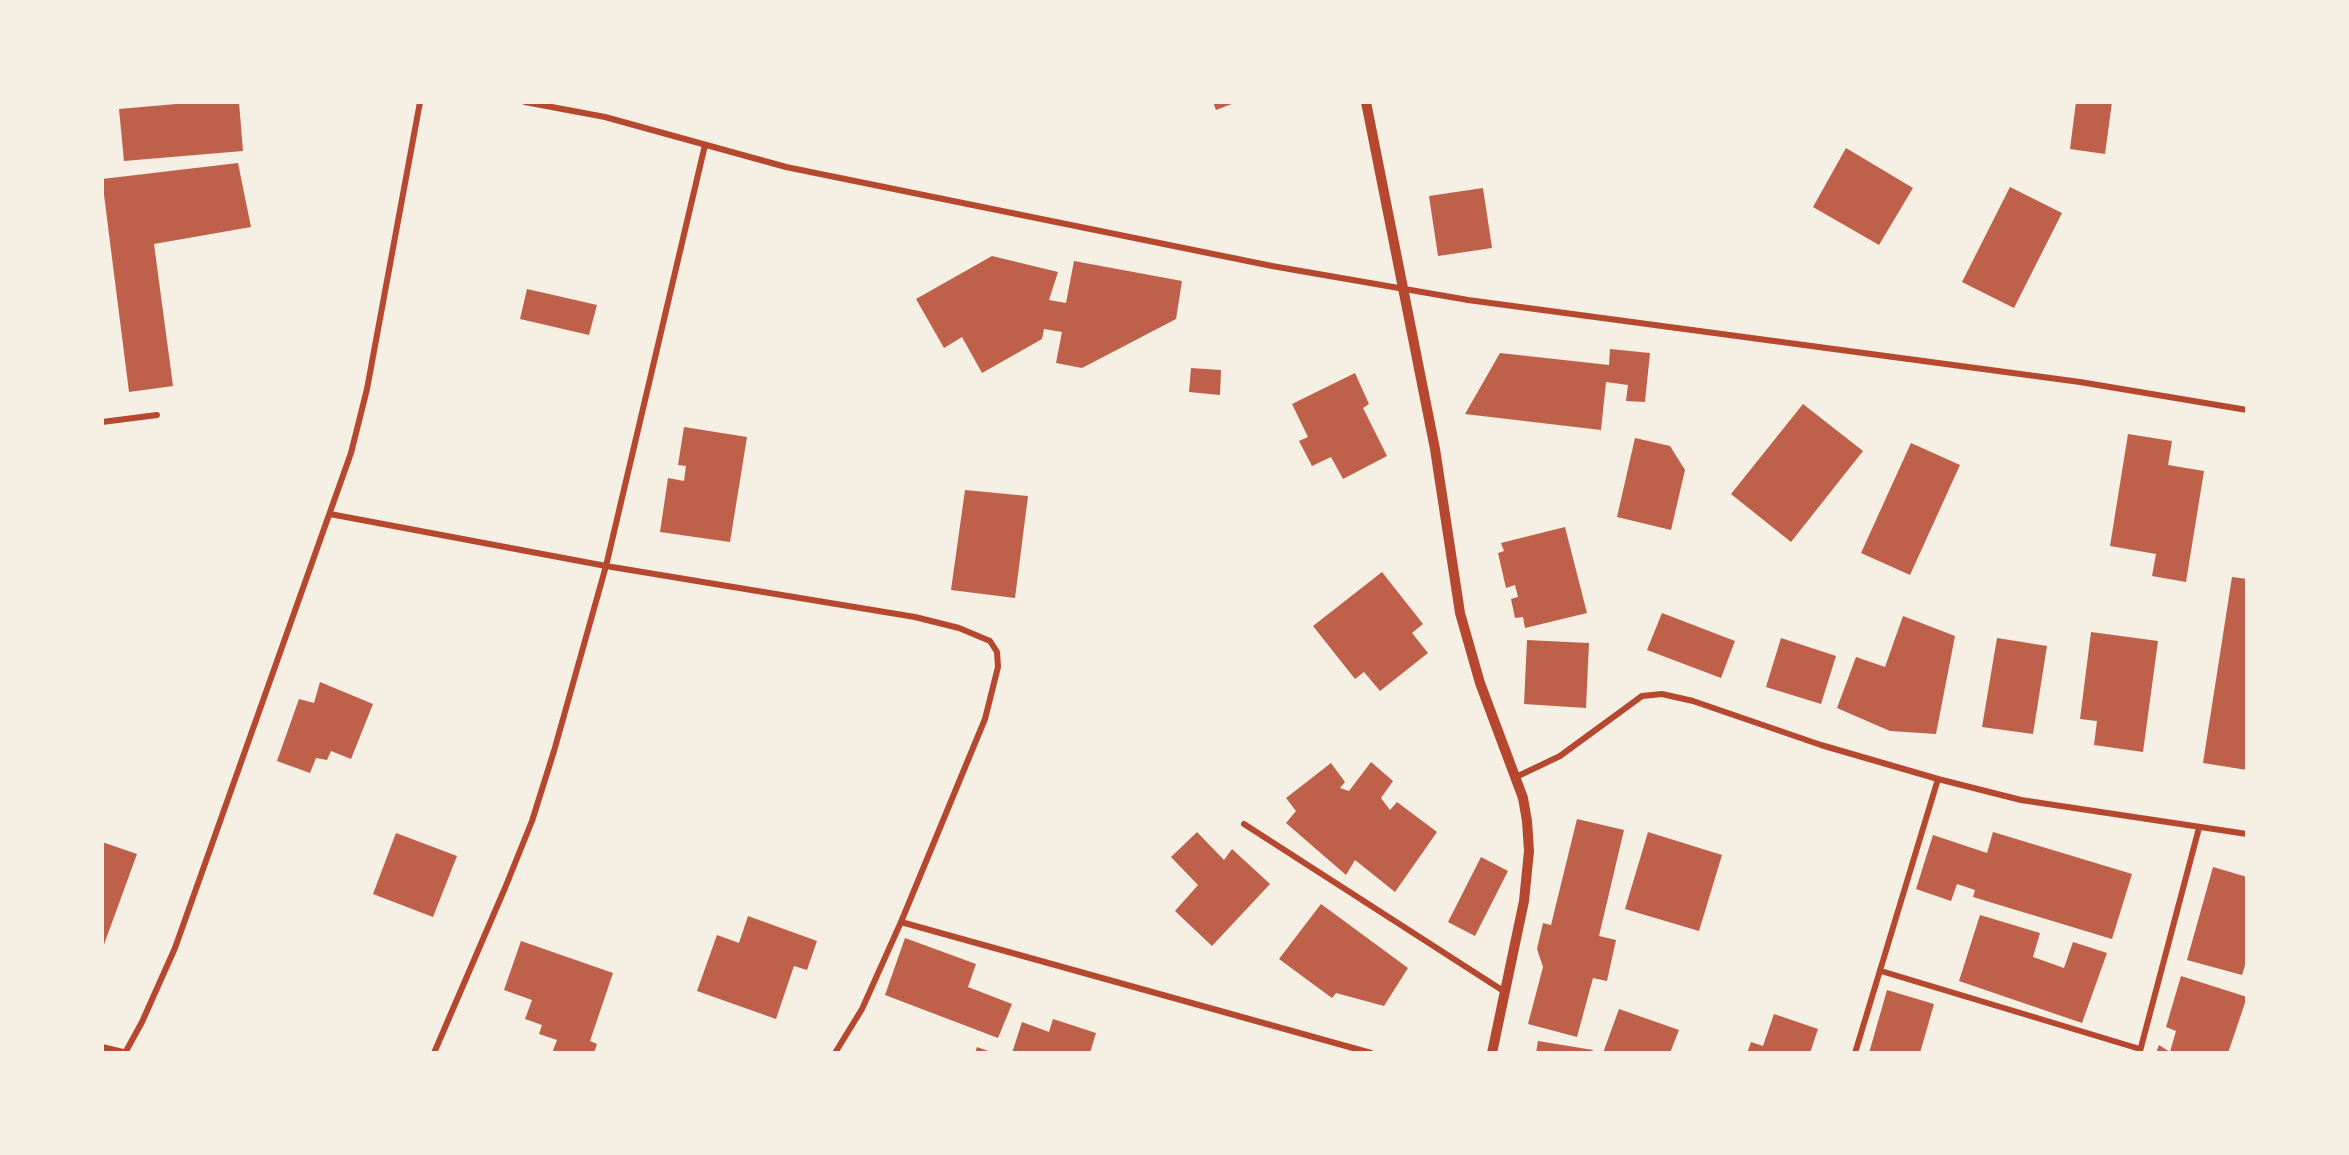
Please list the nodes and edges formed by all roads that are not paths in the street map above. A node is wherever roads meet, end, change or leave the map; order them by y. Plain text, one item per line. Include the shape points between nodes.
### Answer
1 (420, 102) edge
2 (525, 102) edge
3 (1365, 102) edge
4 (705, 145) junction
5 (1401, 288) junction
6 (2247, 410) edge
7 (157, 415) dead end
8 (102, 422) edge
9 (330, 514) junction
10 (606, 567) junction
11 (1516, 777) junction
12 (1938, 779) junction
13 (1244, 824) dead end
14 (2199, 828) junction
15 (2247, 834) edge
16 (902, 922) junction
17 (1881, 971) junction
18 (1505, 992) junction
19 (102, 1047) edge
20 (2140, 1051) edge
21 (126, 1053) edge
22 (434, 1053) edge
23 (835, 1053) edge
24 (1371, 1053) edge
25 (1492, 1053) edge
26 (1855, 1053) edge

1 - 9 street via 360,423
2 - 4 street via 605,117
3 - 5 street
4 - 5 street via 872,186 1260,264
4 - 10 street
5 - 6 street via 1567,315 2080,382
5 - 11 street via 1435,449 1460,613 1480,683
7 - 8 street
9 - 10 street
9 - 21 street via 175,948
10 - 16 street via 915,617 959,628 994,644 998,667 985,719
10 - 22 street via 532,820
11 - 12 street via 1560,756 1649,693 1693,701 1821,745
11 - 18 street via 1527,821 1529,851 1524,901
12 - 14 street via 2074,810
12 - 17 street
13 - 18 street
14 - 15 street
14 - 20 street
16 - 23 street via 862,1009
16 - 24 street
17 - 20 street
17 - 26 street
18 - 25 street
19 - 21 street

